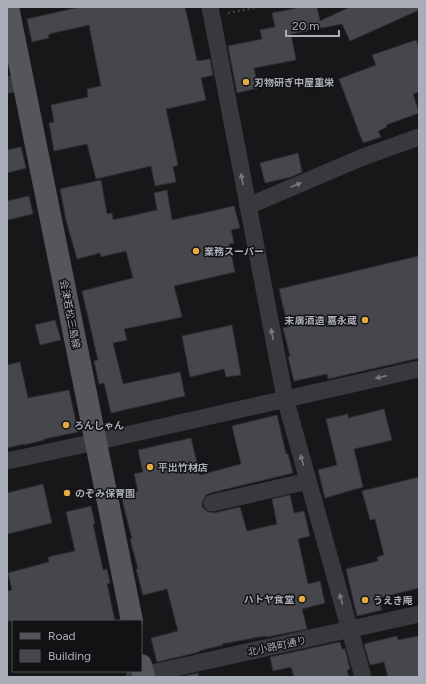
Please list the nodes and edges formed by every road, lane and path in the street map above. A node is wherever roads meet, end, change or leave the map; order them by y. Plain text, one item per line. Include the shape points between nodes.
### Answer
1 (8, 7) edge
2 (259, 7) edge
3 (211, 11) edge
4 (15, 84) edge
5 (419, 137) edge
6 (248, 206) junction
7 (419, 369) edge
8 (285, 398) junction
9 (95, 442) junction
10 (7, 461) edge
11 (308, 481) junction
12 (212, 503) dead end
13 (419, 614) edge
14 (132, 620) edge
15 (350, 630) junction
16 (141, 674) edge
17 (363, 677) edge

1 - 4 main road, 会津若松三島線
2 - 3 path
6 -> 3 street
4 - 9 main road, 会津若松三島線
6 -> 5 street
8 -> 6 street
7 -> 8 street
8 - 9 street
11 -> 8 street
9 - 10 street
9 - 14 main road, 会津若松三島線
11 - 12 street
15 -> 11 street
13 - 15 street, 北小路町通り
15 - 16 street, 北小路町通り
15 - 17 street

